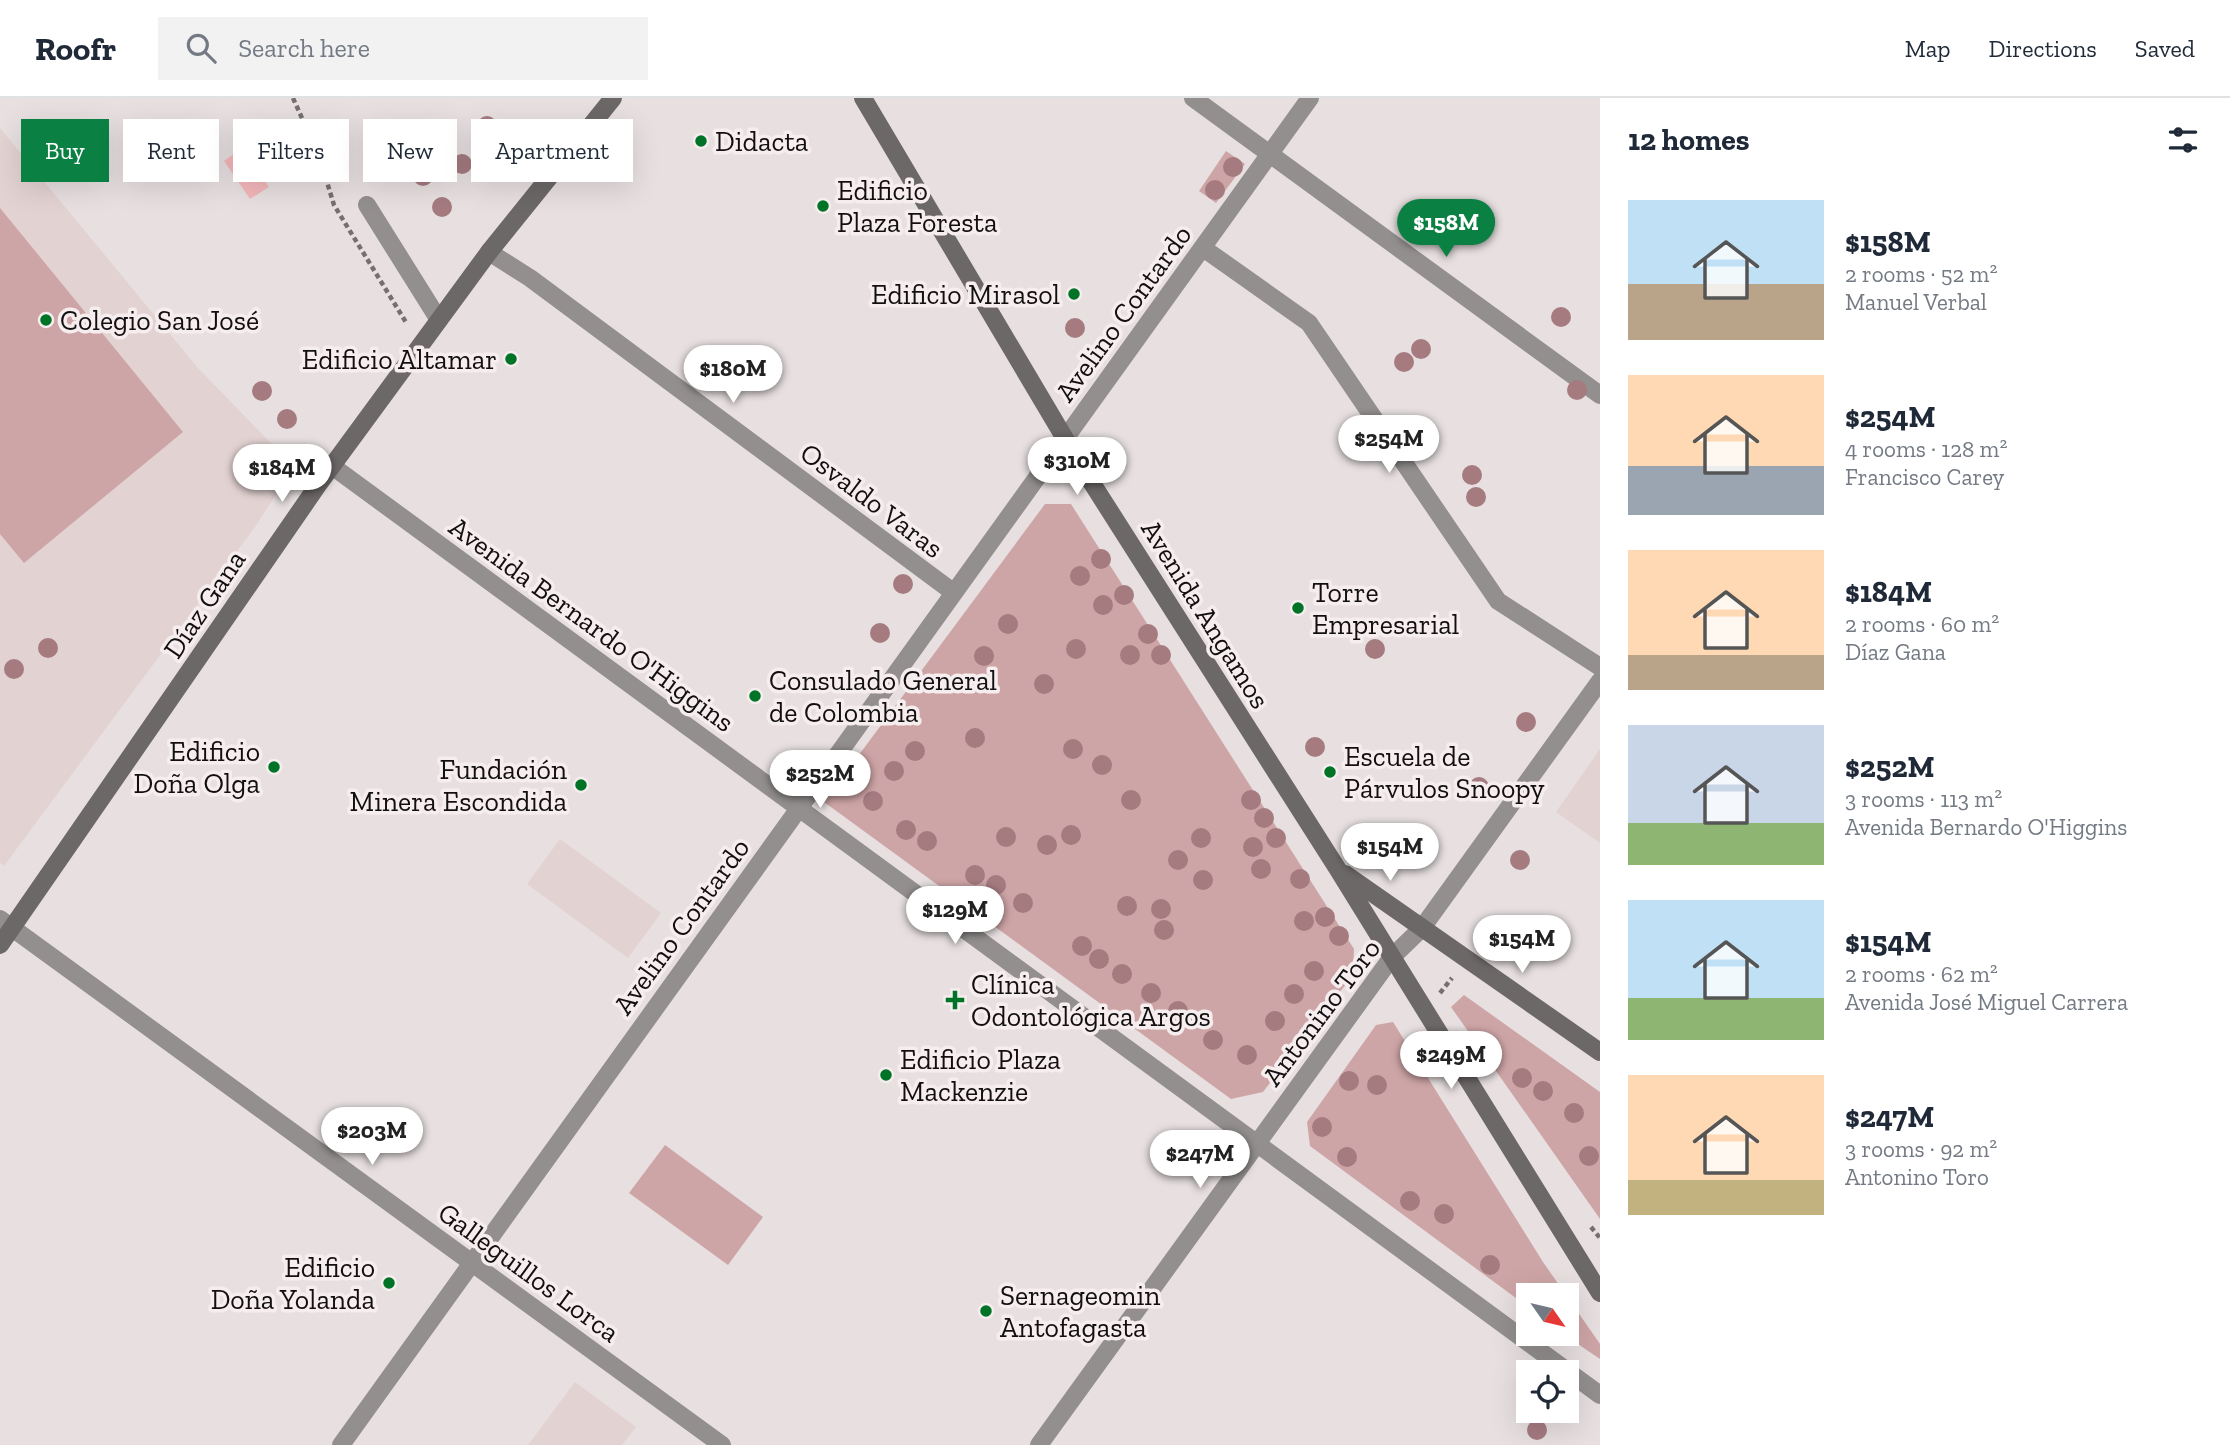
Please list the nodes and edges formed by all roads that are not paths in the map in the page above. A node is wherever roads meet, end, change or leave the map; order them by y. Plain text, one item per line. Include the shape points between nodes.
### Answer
1 (863, 98) edge
2 (1193, 98) edge
3 (1310, 98) edge
4 (607, 100) edge
5 (1270, 154) junction
6 (367, 205) dead end
7 (1203, 248) junction
8 (489, 252) junction
9 (439, 320) junction
10 (1600, 396) edge
11 (1064, 439) junction
12 (332, 466) junction
13 (953, 593) junction
14 (1600, 667) edge
15 (1600, 681) edge
16 (798, 807) junction
17 (1336, 868) junction
18 (6, 924) edge
19 (1422, 928) junction
20 (0, 945) edge
21 (1392, 957) junction
22 (1600, 1052) edge
23 (1257, 1144) junction
24 (471, 1263) junction
25 (1600, 1293) edge
26 (1600, 1395) edge
27 (341, 1445) edge
28 (722, 1445) edge
29 (1039, 1445) edge

1 - 11 main road, Avenida Angamos
2 - 5 street
3 - 5 street, Avelino Contardo
4 - 8 main road, Díaz Gana
5 - 7 street, Avelino Contardo
5 - 10 street
6 - 9 street
7 - 11 street, Avelino Contardo
7 - 14 street via 1309,323 1499,601
8 - 9 main road, Díaz Gana
8 - 13 street, Osvaldo Varas
9 - 12 main road, Díaz Gana
11 - 13 street, Avelino Contardo
11 - 17 main road, Avenida Angamos
12 - 16 street, Avenida Bernardo O'Higgins
12 - 18 main road, Díaz Gana
13 - 16 street, Avelino Contardo
15 - 19 street, Antonino Toro
16 - 23 street, Avenida Bernardo O'Higgins
16 - 24 street, Avelino Contardo
17 - 19 main road, Avenida Angamos
17 - 21 main road, Avenida Angamos
18 - 20 main road, Díaz Gana
18 - 24 street, Galleguillos Lorca
19 - 21 street, Antonino Toro
19 - 22 main road, Avenida Angamos
21 - 23 street, Antonino Toro
21 - 25 main road, Avenida Angamos
23 - 26 street, Avenida Bernardo O'Higgins
23 - 29 street, Antonino Toro
24 - 27 street, Avelino Contardo
24 - 28 street, Galleguillos Lorca

